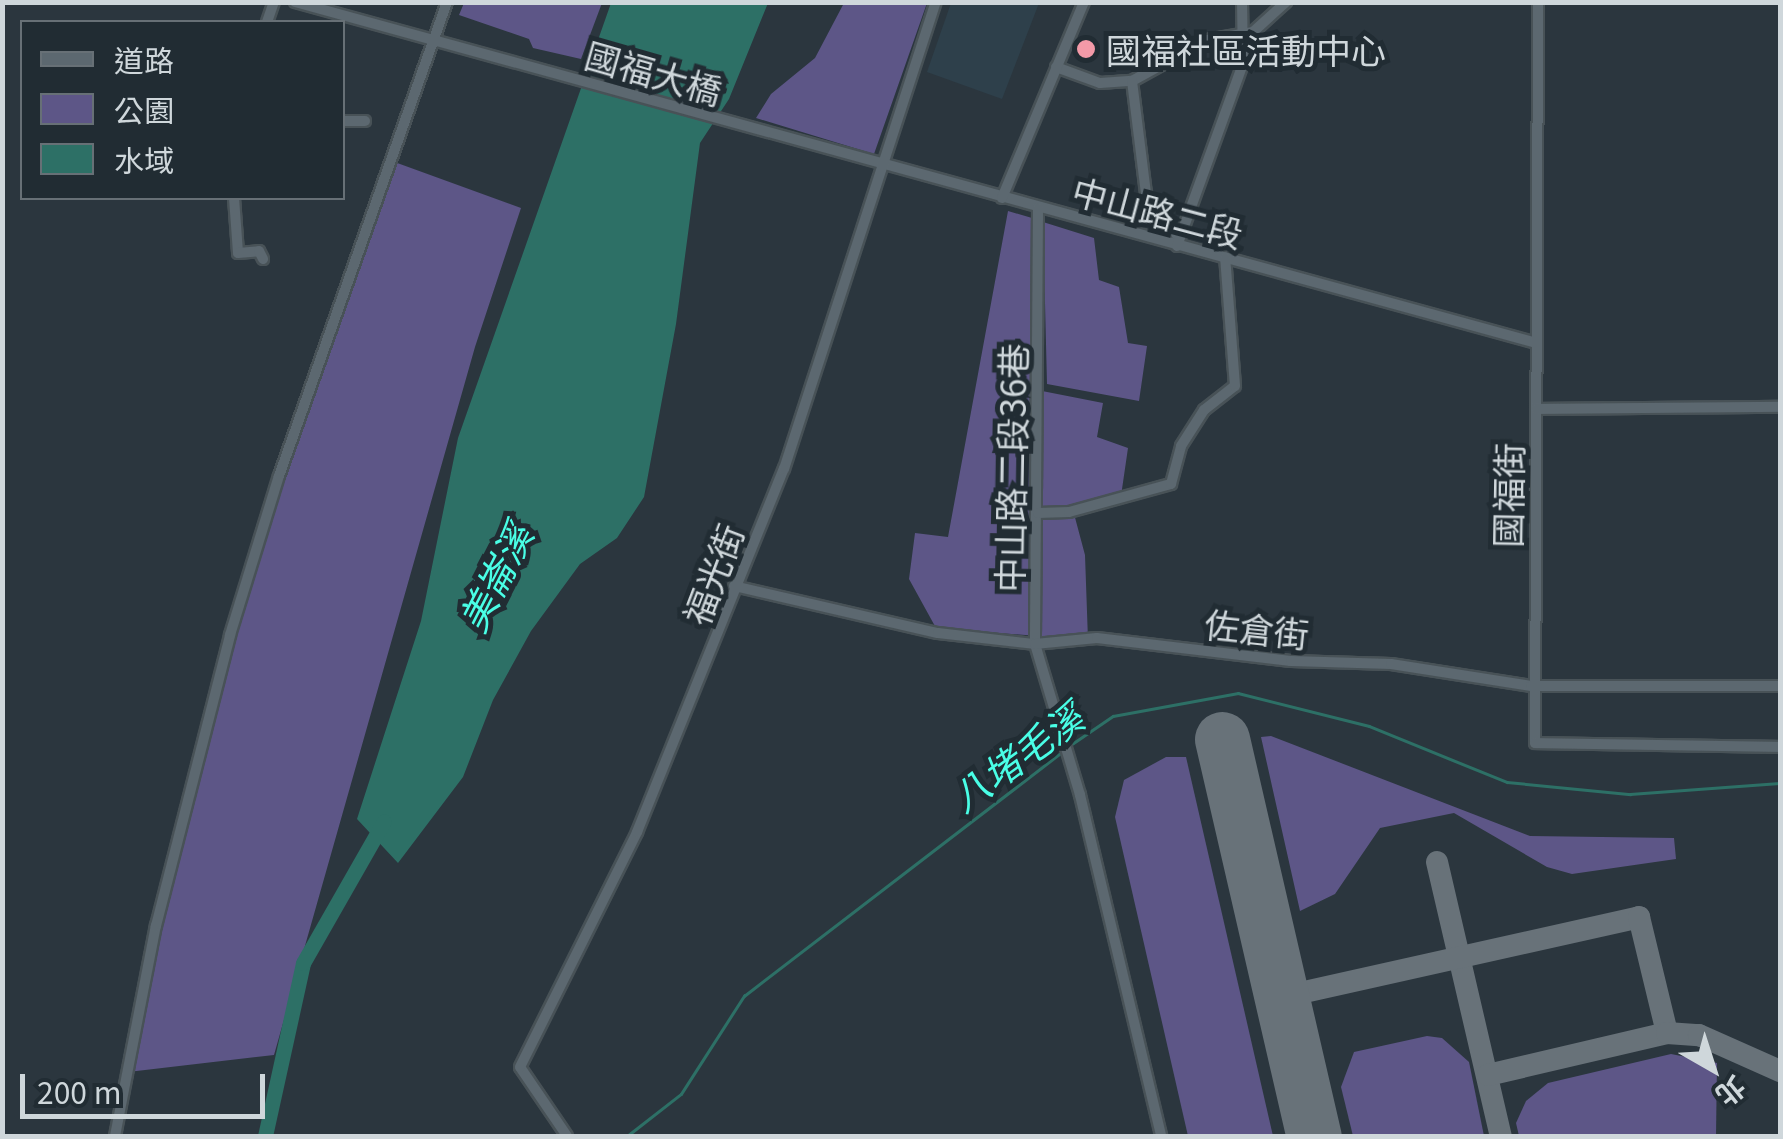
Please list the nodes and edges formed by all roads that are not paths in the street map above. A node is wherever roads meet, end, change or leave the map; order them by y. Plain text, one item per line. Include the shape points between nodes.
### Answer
1 (294, 2) edge
2 (447, 2) edge
3 (936, 2) edge
4 (1084, 2) edge
5 (1242, 2) edge
6 (1286, 2) edge
7 (1538, 2) edge
8 (1245, 34) junction
9 (435, 37) junction
10 (1056, 67) junction
11 (1132, 80) junction
12 (364, 121) dead end
13 (345, 122) edge
14 (765, 132) joint
15 (886, 168) junction
16 (1002, 198) junction
17 (234, 200) edge
18 (1038, 208) junction
19 (1178, 242) junction
20 (1225, 256) junction
21 (263, 258) dead end
22 (1536, 343) junction
23 (1780, 407) edge
24 (1536, 408) junction
25 (1038, 513) junction
26 (734, 586) junction
27 (1035, 644) junction
28 (1531, 686) junction
29 (1780, 686) edge
30 (1780, 747) edge
31 (115, 1136) edge
32 (567, 1136) edge
33 (1161, 1136) edge

1 - 9 street, 國福大橋
2 - 9 street
3 - 15 street, 福光街
4 - 10 street
5 - 8 street
6 - 8 street via 1268,23
7 - 22 street, 國福街
8 - 11 street via 1207,40
8 - 19 street via 1243,64
9 - 14 street, 國福大橋
9 - 31 street via 279,476 230,635 156,926
10 - 11 street via 1100,83
10 - 16 street
11 - 19 street via 1146,194
12 - 13 street
14 - 15 street, 中山路二段
15 - 16 street, 中山路二段
15 - 26 street, 福光街 via 784,469
16 - 18 street, 中山路二段
17 - 21 street via 238,252 258,251
18 - 19 street, 中山路二段
18 - 25 street, 中山路二段36巷
19 - 20 street, 中山路二段
20 - 22 street, 中山路二段
20 - 25 street via 1235,386 1204,410 1181,446 1170,484 1069,512
22 - 24 street, 國福街
23 - 24 street
24 - 28 street, 國福街
25 - 27 street, 中山路二段36巷
26 - 27 street, 佐倉街 via 938,632
26 - 32 street, 福光街 via 636,832 520,1067
27 - 28 street, 佐倉街 via 1096,638 1291,661 1391,664
27 - 33 street, 中山路二段36巷 via 1062,724
28 - 29 street, 佐倉街
28 - 30 street, 國福街 via 1535,743

